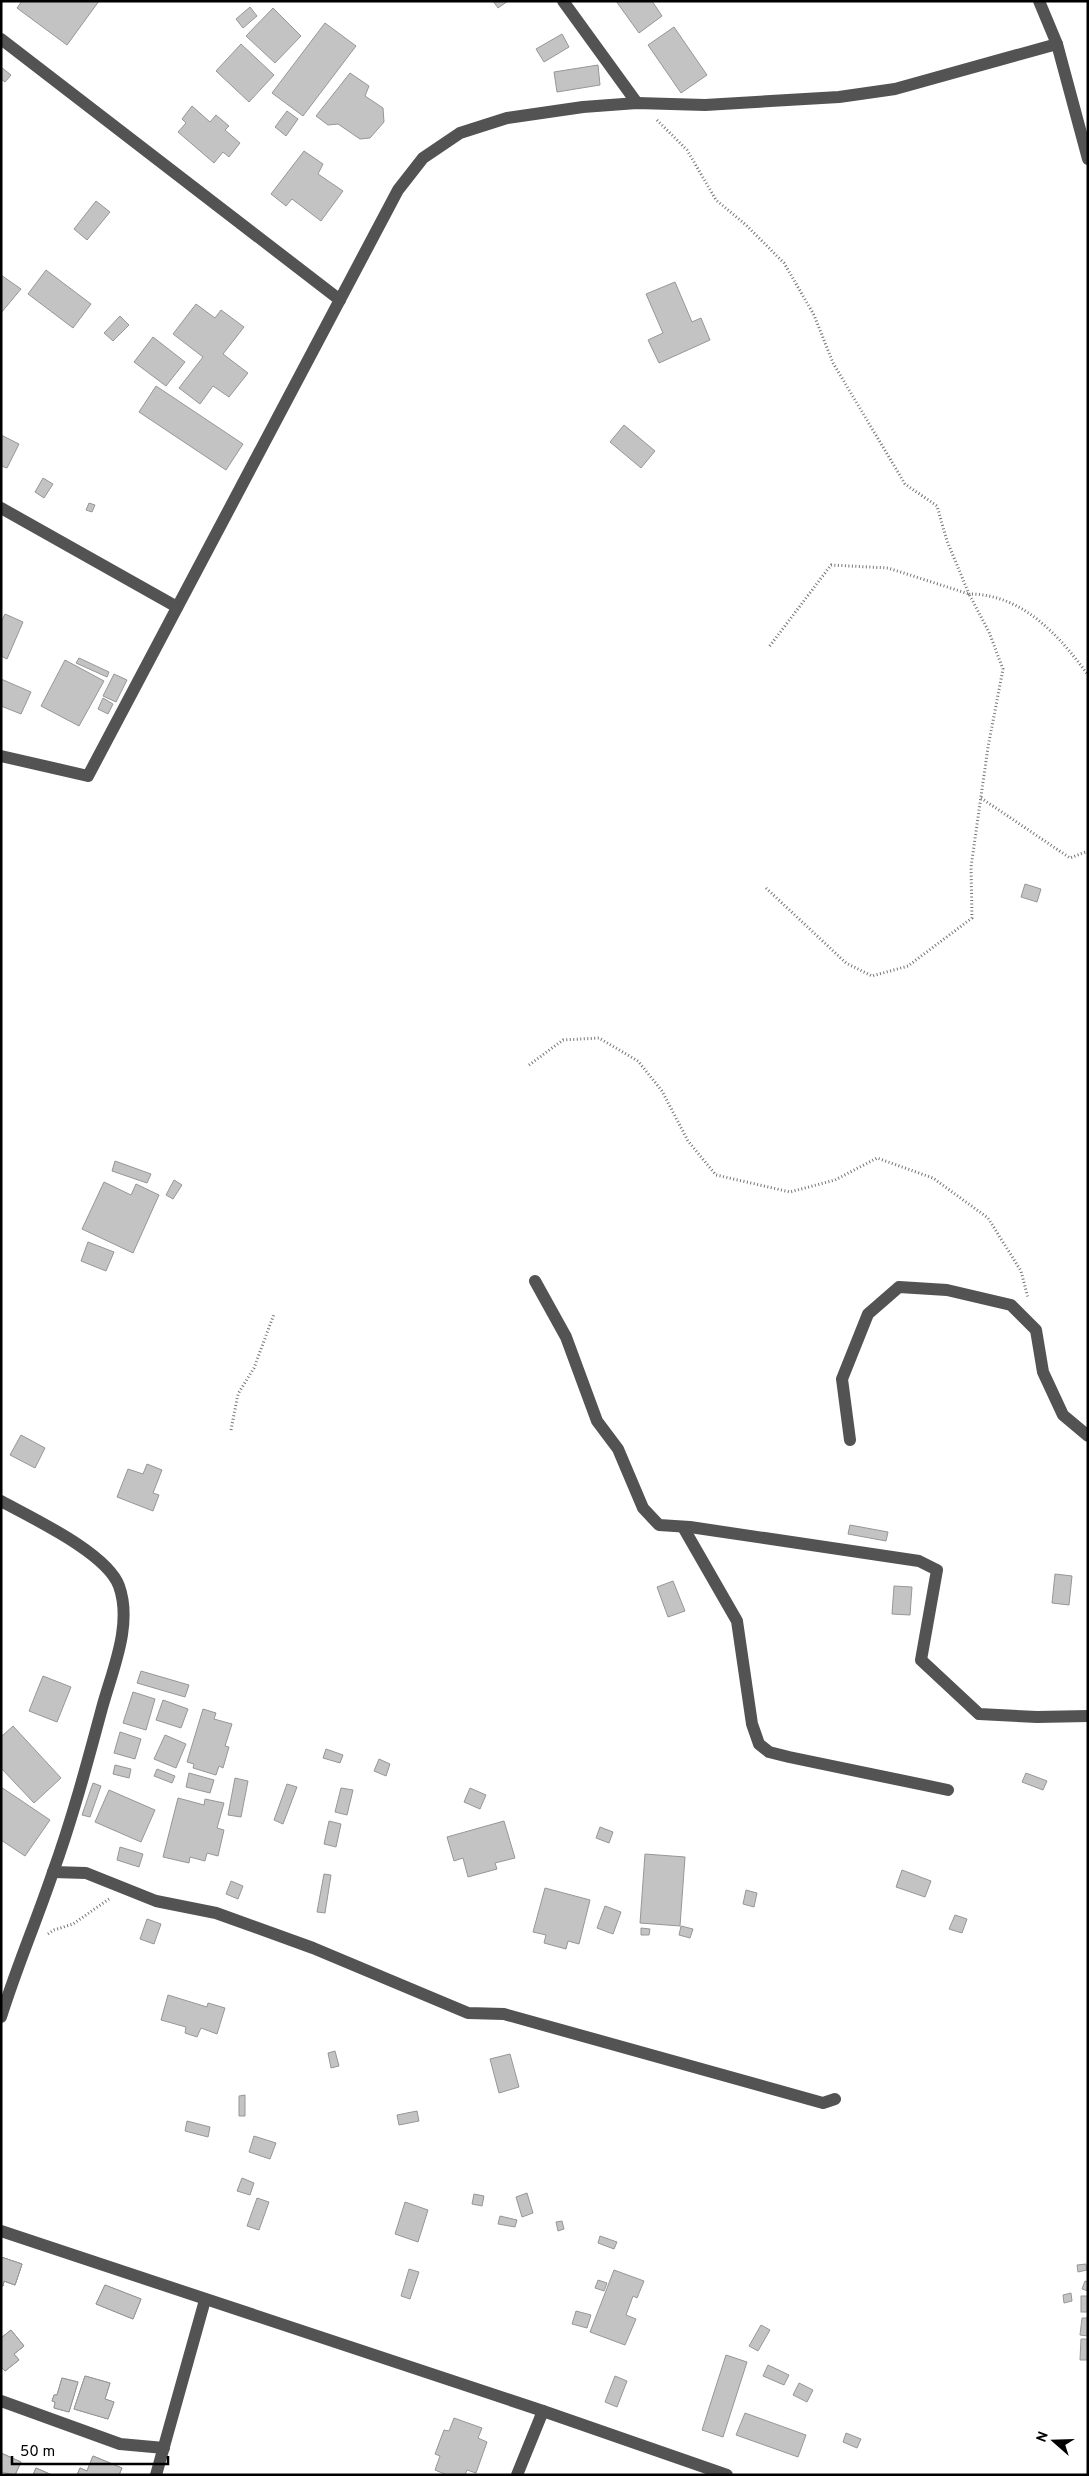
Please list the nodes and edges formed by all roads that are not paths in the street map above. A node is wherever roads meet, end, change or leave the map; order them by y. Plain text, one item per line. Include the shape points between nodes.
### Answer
1 (563, 1) edge
2 (1039, 1) edge
3 (1, 39) edge
4 (1057, 44) junction
5 (637, 103) junction
6 (1088, 159) edge
7 (340, 300) junction
8 (1, 508) edge
9 (177, 607) junction
10 (1, 756) edge
11 (535, 1281) dead end
12 (1088, 1436) edge
13 (850, 1440) dead end
14 (1, 1501) edge
15 (683, 1527) junction
16 (1088, 1716) edge
17 (948, 1790) dead end
18 (53, 1872) junction
19 (2, 2009) edge
20 (835, 2099) dead end
21 (1, 2231) edge
22 (205, 2300) junction
23 (1, 2401) edge
24 (543, 2411) junction
25 (164, 2448) junction
26 (156, 2475) edge
27 (517, 2475) edge
28 (727, 2475) edge

1 - 5 street
2 - 4 street
3 - 7 street
4 - 5 street via 895,89 839,98 705,105
4 - 6 street
5 - 7 street via 507,118 460,134 423,158 398,190
7 - 9 street
8 - 9 street
9 - 10 street via 88,776
11 - 15 street via 566,1337 597,1421 618,1449 643,1508 659,1525
12 - 13 street via 1063,1415 1043,1372 1036,1330 1011,1306 947,1290 899,1287 868,1314 842,1379
14 - 18 street via 83,1548 103,1565 118,1585 123,1611 122,1636
15 - 16 street via 919,1561 937,1570 921,1660 979,1714
15 - 17 street via 737,1621 752,1724 759,1744 769,1752 789,1757
18 - 19 street
18 - 20 street via 86,1873 156,1901 216,1913 313,1948 468,2014 504,2014 823,2103
21 - 22 street
22 - 24 street
22 - 25 street
23 - 25 street via 120,2444
24 - 27 street
24 - 28 street
25 - 26 street

